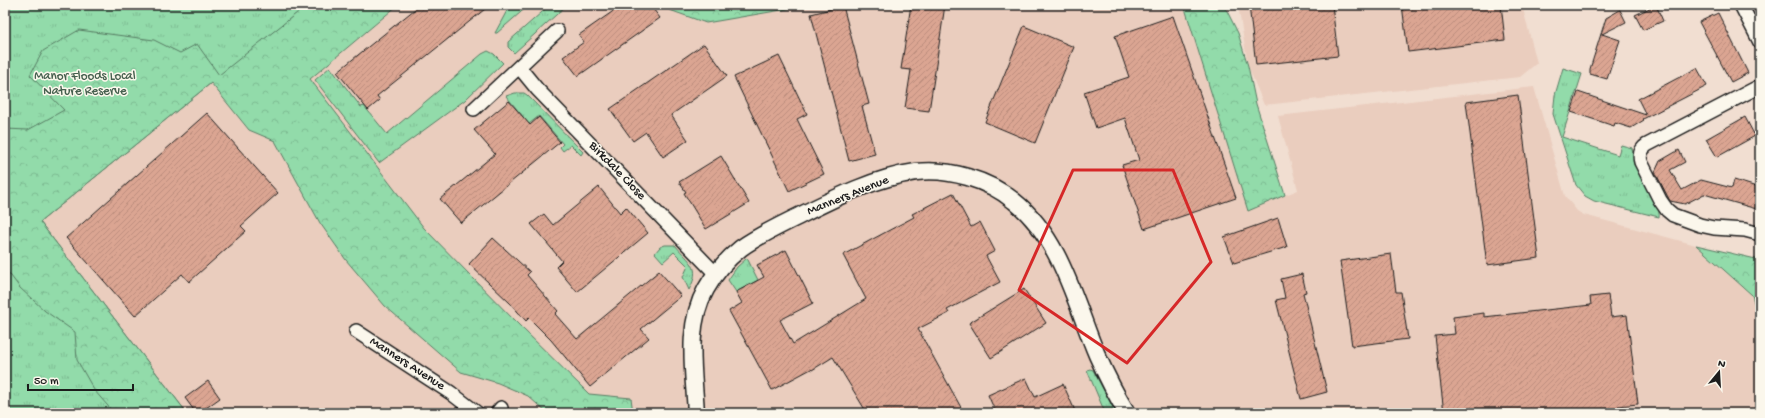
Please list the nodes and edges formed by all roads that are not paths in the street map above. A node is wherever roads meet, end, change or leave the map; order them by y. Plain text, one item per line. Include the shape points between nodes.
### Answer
1 (1741, 5) edge
2 (557, 31) dead end
3 (1760, 42) edge
4 (519, 67) junction
5 (1760, 86) edge
6 (474, 109) dead end
7 (1760, 234) edge
8 (716, 274) junction
9 (356, 331) dead end
10 (477, 413) edge
11 (696, 413) edge
12 (1128, 413) edge

1 - 3 street
2 - 4 street
4 - 6 street
4 - 8 street, Birkdale Close via 537,89
5 - 7 street via 1647,145 1640,159 1660,200 1673,215 1707,227 1745,230
8 - 11 street, Manners Avenue via 701,300 694,325 692,341
8 - 12 street, Manners Avenue via 737,252 760,236 846,193 917,172 965,176 1013,200 1027,212 1040,230 1065,272 1098,357
9 - 10 street, Manners Avenue

